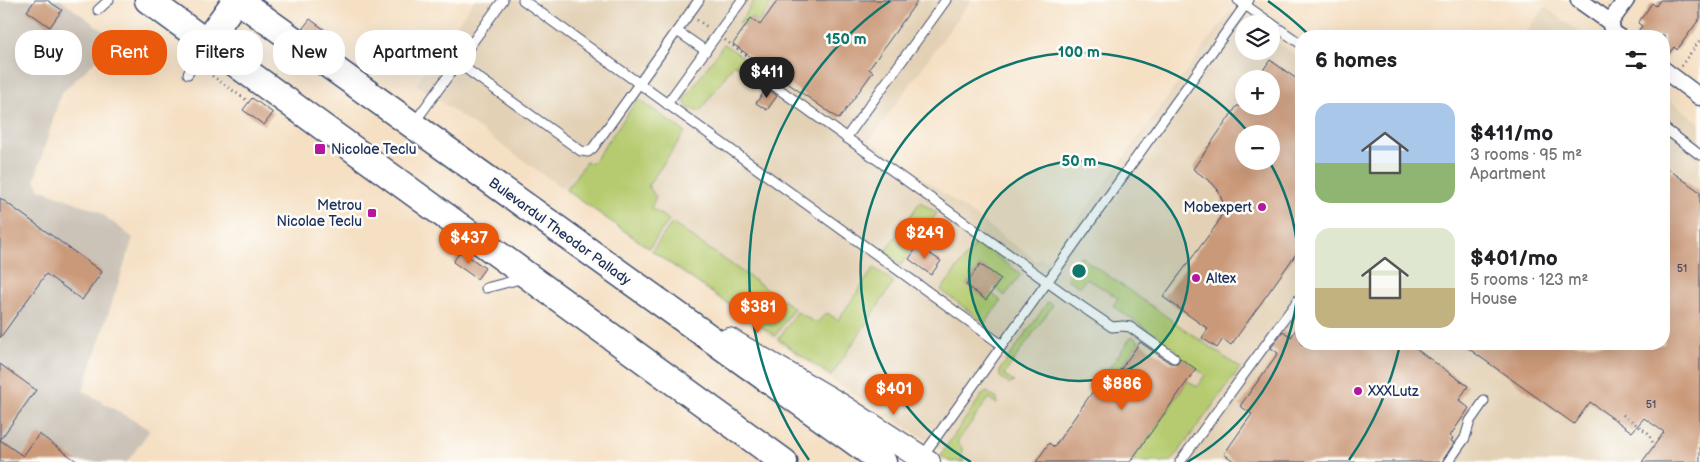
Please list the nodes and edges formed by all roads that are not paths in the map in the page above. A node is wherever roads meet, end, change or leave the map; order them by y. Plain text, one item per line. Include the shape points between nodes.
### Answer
1 (109, 0) edge
2 (148, 0) edge
3 (237, 0) edge
4 (503, 0) edge
5 (523, 0) edge
6 (699, 0) edge
7 (742, 0) edge
8 (946, 0) edge
9 (1579, 0) edge
10 (1626, 0) edge
11 (1244, 2) edge
12 (98, 10) dead end
13 (1614, 29) edge
14 (178, 30) edge
15 (216, 30) edge
16 (677, 31) junction
17 (476, 38) edge
18 (1295, 40) edge
19 (706, 51) junction
20 (755, 72) dead end
21 (234, 75) edge
22 (449, 75) edge
23 (475, 75) edge
24 (1670, 76) edge
25 (639, 84) junction
26 (1700, 98) edge
27 (667, 104) junction
28 (412, 126) junction
29 (1670, 132) edge
30 (846, 138) junction
31 (1700, 155) edge
32 (529, 277) junction
33 (1047, 282) junction
34 (486, 288) dead end
35 (659, 302) junction
36 (1295, 304) edge
37 (1002, 345) junction
38 (1174, 358) dead end
39 (1484, 401) dead end
40 (925, 460) edge
41 (784, 462) edge
42 (883, 462) edge
43 (1180, 462) edge
44 (1448, 462) edge

1 - 12 lane
2 - 14 main road
3 - 15 main road
3 - 28 main road, Bulevardul Theodor Pallady
4 - 17 lane
5 - 25 lane
6 - 16 lane
7 - 19 lane
8 - 30 lane
9 - 13 street
10 - 13 street
11 - 18 lane
11 - 33 lane
16 - 19 lane
16 - 25 lane
19 - 27 lane
20 - 30 lane
21 - 32 main road
22 - 28 lane
23 - 25 lane via 584,152 593,148
24 - 26 street
25 - 27 lane
27 - 37 lane
28 - 35 main road, Bulevardul Theodor Pallady
29 - 31 lane
30 - 33 lane
32 - 34 lane
32 - 41 main road
33 - 37 lane
33 - 38 lane via 1112,327 1130,327
35 - 40 street via 813,389
35 - 42 main road, Bulevardul Theodor Pallady
36 - 43 lane
37 - 40 lane
39 - 44 lane

